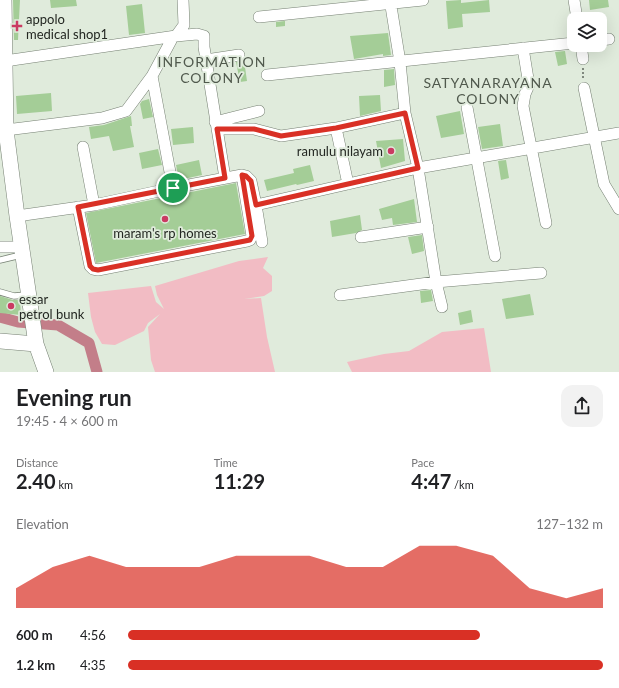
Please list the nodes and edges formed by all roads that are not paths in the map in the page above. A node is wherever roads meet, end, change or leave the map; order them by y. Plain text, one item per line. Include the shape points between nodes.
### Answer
1 (4, 0) edge
2 (183, 0) edge
3 (423, 0) edge
4 (574, 0) edge
5 (390, 2) edge
6 (576, 12) edge
7 (259, 17) dead end
8 (175, 36) junction
9 (567, 44) edge
10 (523, 48) junction
11 (582, 52) edge
12 (239, 55) dead end
13 (583, 59) road end
14 (206, 60) junction
15 (5, 61) junction
16 (400, 62) junction
17 (267, 75) dead end
18 (152, 76) junction
19 (584, 88) road end
20 (467, 107) dead end
21 (259, 111) dead end
22 (405, 113) junction
23 (216, 126) junction
24 (336, 128) junction
25 (6, 130) junction
26 (619, 133) edge
27 (594, 138) junction
28 (83, 148) dead end
29 (532, 148) junction
30 (476, 158) junction
31 (418, 168) junction
32 (242, 175) junction
33 (225, 178) junction
34 (348, 184) junction
35 (173, 188) junction
36 (94, 205) junction
37 (256, 205) junction
38 (78, 207) junction
39 (619, 209) edge
40 (17, 216) junction
41 (546, 223) dead end
42 (428, 228) junction
43 (361, 237) dead end
44 (262, 242) dead end
45 (0, 247) edge
46 (23, 251) junction
47 (494, 256) dead end
48 (0, 260) edge
49 (541, 273) dead end
50 (436, 282) junction
51 (0, 292) edge
52 (30, 295) junction
53 (340, 295) dead end
54 (442, 307) dead end
55 (0, 341) edge
56 (36, 344) junction
57 (46, 372) edge

1 - 15 street
2 - 8 street via 184,25
3 - 5 street
4 - 6 street
5 - 7 street
5 - 16 street
8 - 14 street via 204,36
8 - 15 street
8 - 18 street
9 - 10 street
10 - 16 street
10 - 29 street via 529,85 524,94 523,106
11 - 13 street
12 - 14 street
14 - 23 street
15 - 25 street
16 - 17 street
16 - 22 street
18 - 25 street via 126,111 102,118
18 - 35 street
19 - 27 street
20 - 30 street
21 - 23 street
22 - 24 street
22 - 31 street
23 - 24 street via 254,129 281,136
23 - 33 street
24 - 34 street
25 - 40 street
26 - 27 street
27 - 29 street
27 - 39 street via 604,184
28 - 36 street
29 - 30 street
29 - 41 street
30 - 31 street
30 - 47 street
31 - 34 street
31 - 42 street
32 - 33 street
32 - 37 street via 251,181
32 - 38 street via 252,236 250,240 239,243 93,269 90,266
33 - 35 street
34 - 37 street
35 - 36 street
36 - 38 street
37 - 44 street
38 - 40 street
40 - 46 street
42 - 43 street
42 - 50 street
45 - 46 street
46 - 48 lane
46 - 52 street
49 - 50 street
50 - 53 street
50 - 54 street
51 - 52 lane via 14,296
52 - 56 street
55 - 56 street
56 - 57 street

